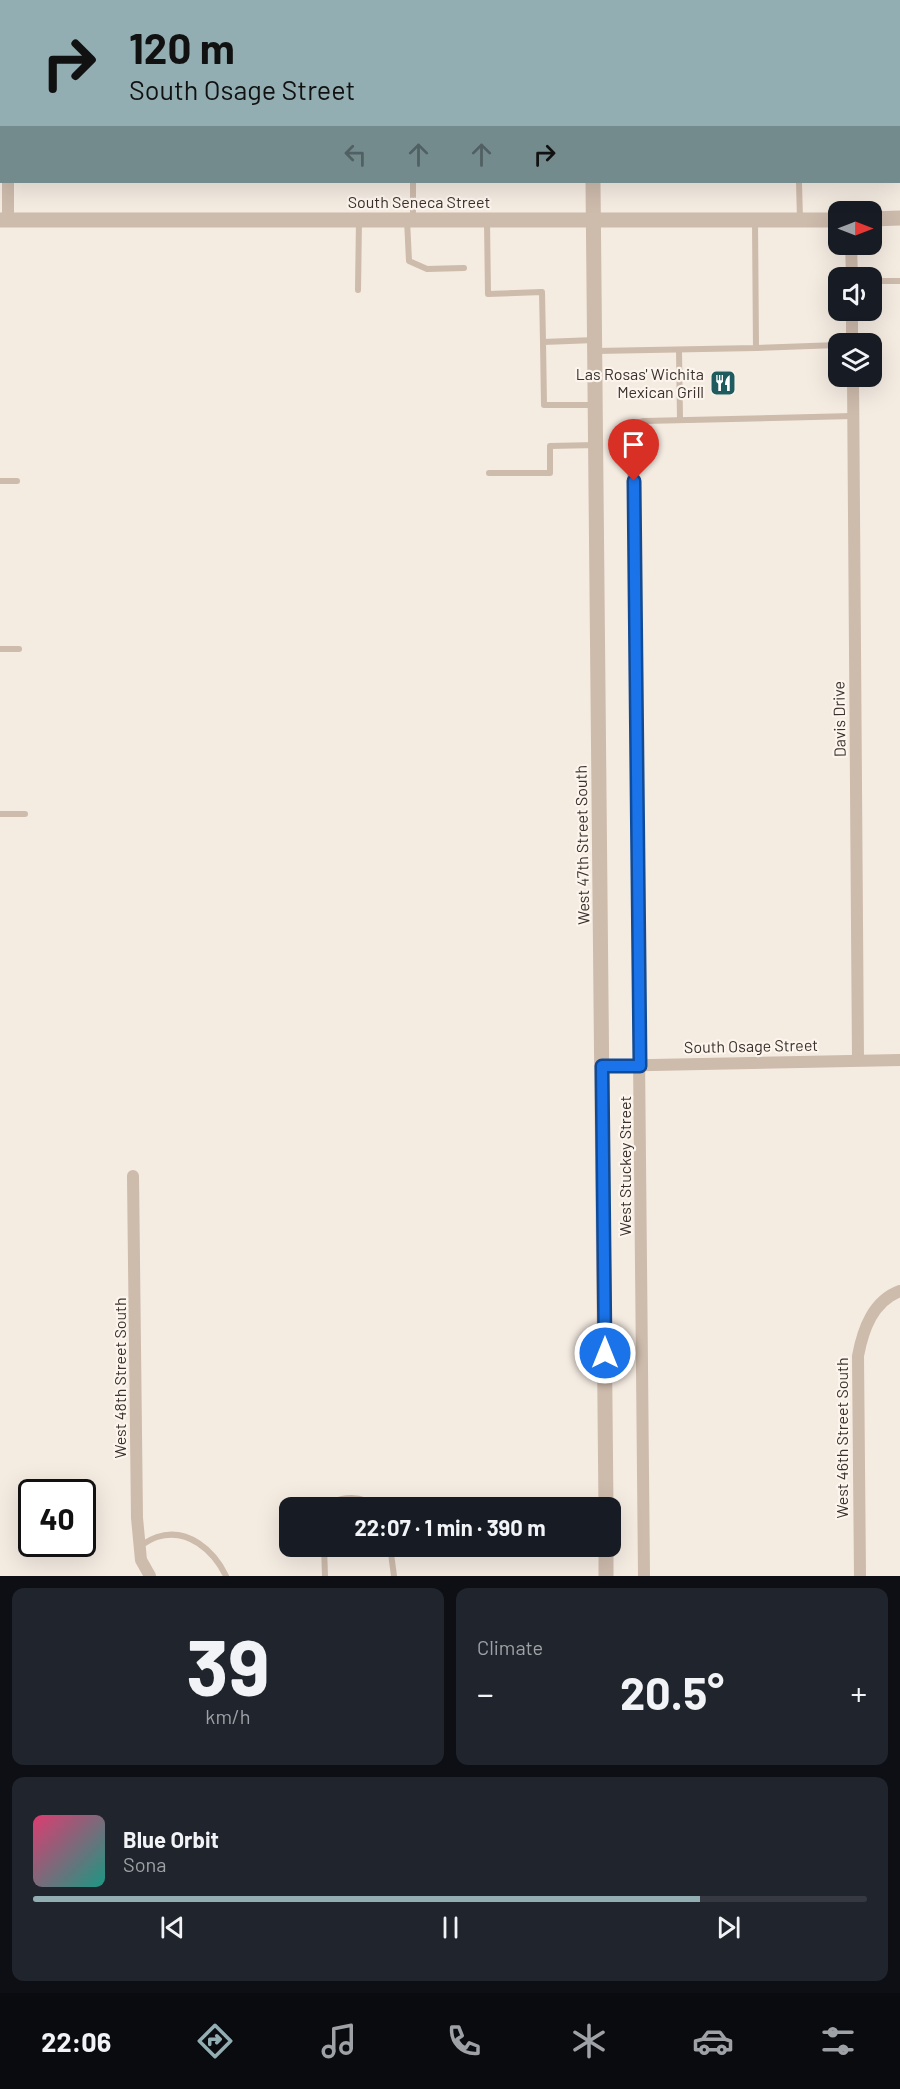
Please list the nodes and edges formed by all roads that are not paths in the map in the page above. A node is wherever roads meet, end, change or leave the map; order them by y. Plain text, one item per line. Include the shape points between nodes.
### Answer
1 (8, 183) edge
2 (413, 183) edge
3 (593, 183) edge
4 (799, 183) edge
5 (900, 218) edge
6 (359, 219) junction
7 (410, 219) junction
8 (754, 219) junction
9 (882, 219) edge
10 (4, 220) edge
11 (486, 220) junction
12 (594, 220) junction
13 (800, 220) junction
14 (828, 220) edge
15 (464, 268) dead end
16 (882, 281) edge
17 (900, 281) edge
18 (358, 290) dead end
19 (543, 342) junction
20 (595, 345) junction
21 (828, 345) edge
22 (756, 348) junction
23 (679, 350) junction
24 (853, 387) edge
25 (596, 405) junction
26 (853, 416) junction
27 (680, 420) junction
28 (633, 433) joint
29 (596, 445) junction
30 (489, 473) dead end
31 (0, 481) edge
32 (17, 481) dead end
33 (0, 649) edge
34 (19, 649) dead end
35 (0, 814) edge
36 (25, 814) dead end
37 (858, 1060) junction
38 (900, 1060) edge
39 (602, 1066) junction
40 (640, 1066) junction
41 (133, 1176) dead end
42 (900, 1291) edge
43 (606, 1497) edge
44 (140, 1546) junction
45 (324, 1557) edge
46 (391, 1557) edge
47 (606, 1557) edge
48 (150, 1576) edge
49 (226, 1576) edge
50 (325, 1576) edge
51 (394, 1576) edge
52 (606, 1576) edge
53 (644, 1576) edge
54 (860, 1576) edge

1 - 10 street
2 - 7 lane
3 - 12 street, West 47th Street South
4 - 13 lane
5 - 9 street
6 - 7 street, South Seneca Street
6 - 10 street, South Seneca Street
6 - 18 lane
7 - 11 street, South Seneca Street
7 - 15 lane via 410,261 427,269
8 - 12 street, South Seneca Street
8 - 13 street, South Seneca Street
8 - 22 lane
11 - 12 street, South Seneca Street
11 - 19 lane via 488,294 542,292
12 - 20 street, West 47th Street South
13 - 14 street, South Seneca Street
16 - 17 lane
19 - 20 lane
19 - 25 lane via 544,405
20 - 23 lane
20 - 25 street, West 47th Street South
21 - 22 lane
22 - 23 lane
23 - 27 lane
24 - 26 street, Davis Drive
25 - 29 street, West 47th Street South
26 - 27 lane
26 - 37 street, Davis Drive
27 - 28 lane via 638,422
28 - 40 street, West Stuckey Street
29 - 30 lane via 550,446 550,473
29 - 39 street, West 47th Street South
31 - 32 lane
33 - 34 lane
35 - 36 lane
37 - 38 street, South Osage Street
37 - 40 street, South Osage Street
39 - 40 street, South Osage Street
39 - 43 street, West 47th Street South
40 - 53 street, West Stuckey Street
41 - 44 street, West 48th Street South
42 - 54 street, West 46th Street South via 891,1294 868,1320 858,1356
44 - 48 street, West 48th Street South via 141,1560
44 - 49 lane via 173,1534 191,1538 219,1561
45 - 50 lane
46 - 51 lane
47 - 52 street

